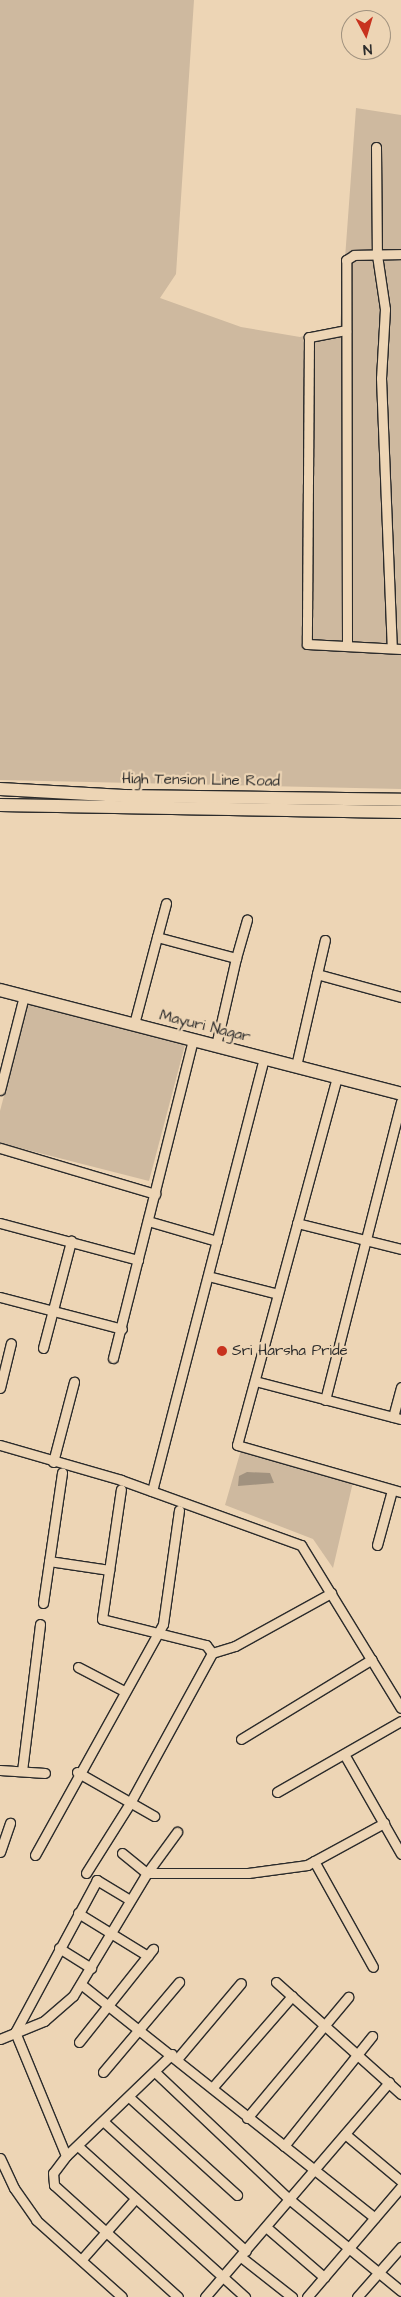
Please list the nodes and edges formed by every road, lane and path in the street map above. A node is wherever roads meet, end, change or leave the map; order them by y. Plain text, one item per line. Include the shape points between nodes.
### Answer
1 (376, 146) dead end
2 (401, 254) edge
3 (377, 255) junction
4 (346, 330) junction
5 (347, 646) junction
6 (396, 648) edge
7 (0, 789) edge
8 (401, 800) edge
9 (270, 803) junction
10 (0, 805) edge
11 (401, 812) edge
12 (166, 903) dead end
13 (247, 920) dead end
14 (157, 937) junction
15 (325, 940) dead end
16 (236, 958) junction
17 (317, 974) junction
18 (0, 990) edge
19 (24, 996) junction
20 (401, 997) edge
21 (134, 1024) junction
22 (193, 1039) junction
23 (216, 1045) junction
24 (264, 1058) junction
25 (296, 1066) junction
26 (337, 1077) junction
27 (0, 1090) edge
28 (401, 1094) edge
29 (401, 1102) edge
30 (0, 1148) edge
31 (155, 1194) junction
32 (148, 1221) junction
33 (298, 1223) junction
34 (0, 1224) edge
35 (366, 1240) junction
36 (71, 1241) junction
37 (217, 1241) junction
38 (401, 1249) edge
39 (138, 1260) junction
40 (208, 1276) junction
41 (278, 1294) junction
42 (0, 1297) edge
43 (53, 1309) junction
44 (122, 1329) junction
45 (11, 1342) dead end
46 (43, 1348) dead end
47 (114, 1358) dead end
48 (255, 1381) junction
49 (74, 1382) dead end
50 (401, 1387) edge
51 (0, 1388) edge
52 (325, 1400) junction
53 (397, 1418) edge
54 (0, 1445) edge
55 (53, 1462) junction
56 (62, 1472) dead end
57 (121, 1489) dead end
58 (152, 1491) junction
59 (396, 1491) edge
60 (180, 1510) dead end
61 (377, 1545) dead end
62 (49, 1561) junction
63 (109, 1570) junction
64 (331, 1593) junction
65 (43, 1603) dead end
66 (40, 1624) dead end
67 (159, 1633) junction
68 (212, 1653) junction
69 (372, 1659) junction
70 (78, 1667) dead end
71 (124, 1691) junction
72 (401, 1708) edge
73 (401, 1721) edge
74 (241, 1739) dead end
75 (344, 1754) junction
76 (0, 1770) edge
77 (22, 1772) junction
78 (77, 1772) junction
79 (45, 1773) dead end
80 (277, 1792) dead end
81 (130, 1803) junction
82 (154, 1816) dead end
83 (10, 1823) dead end
84 (384, 1823) junction
85 (177, 1832) dead end
86 (0, 1852) edge
87 (122, 1854) dead end
88 (401, 1854) edge
89 (35, 1855) dead end
90 (314, 1861) junction
91 (86, 1873) dead end
92 (147, 1873) junction
93 (130, 1900) junction
94 (78, 1913) junction
95 (111, 1932) junction
96 (60, 1948) junction
97 (373, 1967) dead end
98 (91, 1968) junction
99 (179, 1982) dead end
100 (276, 1982) dead end
101 (241, 1983) dead end
102 (82, 1985) junction
103 (292, 1996) junction
104 (348, 1997) dead end
105 (110, 2006) junction
106 (325, 2025) junction
107 (139, 2030) junction
108 (15, 2032) junction
109 (372, 2036) dead end
110 (0, 2038) edge
111 (79, 2042) dead end
112 (356, 2053) junction
113 (175, 2056) junction
114 (103, 2072) dead end
115 (155, 2072) junction
116 (389, 2082) junction
117 (212, 2088) junction
118 (401, 2094) edge
119 (129, 2097) junction
120 (247, 2118) junction
121 (104, 2121) junction
122 (345, 2134) junction
123 (284, 2146) junction
124 (79, 2147) junction
125 (66, 2156) junction
126 (1, 2164) edge
127 (313, 2171) junction
128 (401, 2182) edge
129 (401, 2187) edge
130 (237, 2195) dead end
131 (136, 2198) junction
132 (289, 2199) junction
133 (376, 2218) junction
134 (266, 2228) junction
135 (105, 2233) junction
136 (401, 2247) edge
137 (348, 2250) junction
138 (244, 2254) junction
139 (82, 2259) junction
140 (378, 2272) junction
141 (222, 2275) junction
142 (324, 2277) junction
143 (401, 2291) edge
144 (117, 2295) edge
145 (178, 2297) edge
146 (205, 2297) edge
147 (245, 2297) edge
148 (292, 2297) edge
149 (307, 2297) edge
150 (357, 2297) edge

1 - 3 street
2 - 3 street
3 - 4 street via 354,255 346,260
3 - 6 street via 385,309 381,378
4 - 5 street
4 - 5 street via 309,337 307,644
5 - 6 street
7 - 9 main road, High Tension Line Road
8 - 9 main road, High Tension Line Road
9 - 10 main road, High Tension Line Road
9 - 11 main road, High Tension Line Road
12 - 14 street
13 - 16 street
14 - 16 street
14 - 21 street
15 - 17 street
16 - 23 street
17 - 20 street
17 - 25 street
18 - 19 main road, Mayuri Nagar
19 - 21 main road, Mayuri Nagar
19 - 27 street
21 - 22 main road, Mayuri Nagar
22 - 23 main road, Mayuri Nagar
22 - 31 street
23 - 24 main road, Mayuri Nagar
24 - 25 main road, Mayuri Nagar
24 - 37 street
25 - 26 main road, Mayuri Nagar
26 - 28 main road, Mayuri Nagar
26 - 33 street
29 - 35 street
30 - 31 street
31 - 32 street
32 - 37 street
32 - 39 street
33 - 35 street
33 - 41 street
34 - 36 street
35 - 38 street
35 - 52 street
36 - 39 street
36 - 43 street
37 - 40 street
39 - 44 street
40 - 41 street
40 - 58 street
41 - 48 street
42 - 43 street
43 - 44 street
43 - 46 street
44 - 47 street
45 - 51 street
48 - 52 street
48 - 59 street via 237,1445
49 - 55 street
50 - 53 street
52 - 53 street
54 - 55 street
55 - 58 street
56 - 62 street
57 - 63 street
58 - 64 street via 301,1545
59 - 61 street
60 - 67 street
62 - 63 street
62 - 65 street
63 - 67 street via 102,1619
64 - 68 street via 266,1631
64 - 69 street
66 - 77 street
67 - 68 street via 206,1645
67 - 71 street
68 - 81 street
69 - 72 street
69 - 74 street
70 - 71 street
71 - 78 street
73 - 75 street
75 - 80 street
75 - 84 street
76 - 77 street
77 - 79 street
78 - 81 street
78 - 89 street
81 - 82 street
81 - 91 street
83 - 86 street
84 - 88 street
84 - 90 street
85 - 92 street
87 - 92 street
90 - 92 street via 248,1873
90 - 97 street
92 - 93 street
93 - 94 street via 97,1880
93 - 95 street
94 - 95 street
94 - 96 street
95 - 98 street
95 - 105 street via 150,1953
96 - 98 street
96 - 108 street
98 - 102 street
99 - 107 street
100 - 103 street
101 - 113 street
102 - 105 street
102 - 108 street via 44,2021
103 - 106 street
103 - 117 street
104 - 106 street
105 - 107 street
105 - 111 street
106 - 112 street
106 - 120 street
107 - 113 street
107 - 114 street
108 - 110 street
108 - 125 street
109 - 112 street
112 - 116 street
112 - 123 street
113 - 115 street
113 - 117 street
115 - 119 street
115 - 132 street
116 - 118 street
116 - 122 street
117 - 120 street
119 - 121 street
119 - 130 street
120 - 123 street
121 - 124 street
121 - 138 street
122 - 127 street
122 - 128 street
123 - 127 street
124 - 125 street
124 - 131 street
125 - 135 street via 53,2173 54,2185
126 - 139 street via 36,2220
127 - 132 street
127 - 133 street
129 - 133 street
131 - 135 street
131 - 141 street
132 - 134 street
132 - 137 street
133 - 137 street
134 - 138 street
134 - 142 street
135 - 139 street
135 - 145 street
136 - 140 street
137 - 140 street
137 - 142 street
138 - 141 street
138 - 148 street
139 - 144 street
140 - 143 street
140 - 150 street
141 - 146 street
141 - 147 street
142 - 149 street

